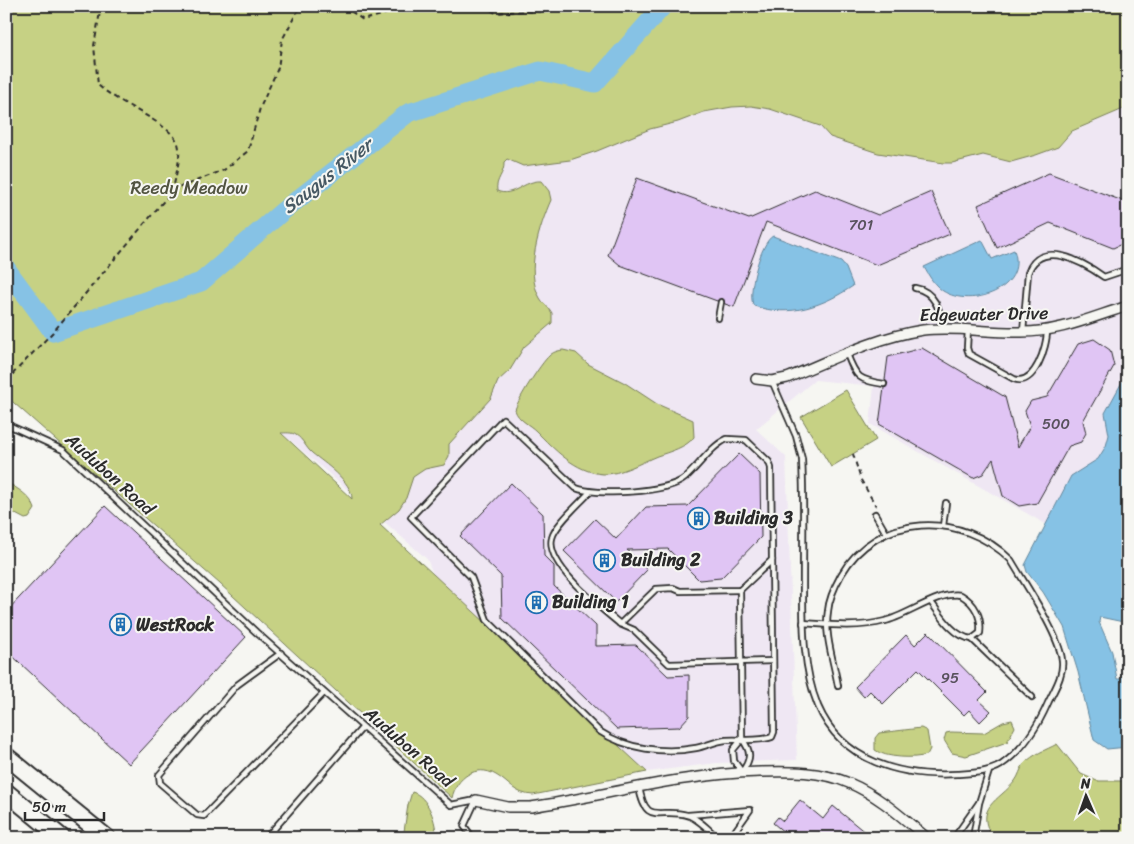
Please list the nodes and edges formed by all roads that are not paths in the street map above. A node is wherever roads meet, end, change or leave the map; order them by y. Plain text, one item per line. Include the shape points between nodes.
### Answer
1 (1128, 269) edge
2 (915, 288) dead end
3 (721, 302) dead end
4 (1128, 306) edge
5 (718, 318) dead end
6 (944, 328) junction
7 (968, 329) junction
8 (1048, 331) junction
9 (1023, 332) junction
10 (847, 354) junction
11 (756, 379) dead end
12 (772, 381) junction
13 (884, 384) dead end
14 (6, 424) edge
15 (589, 493) junction
16 (946, 503) dead end
17 (877, 513) road end
18 (943, 526) junction
19 (886, 533) junction
20 (772, 560) junction
21 (740, 590) junction
22 (931, 602) junction
23 (803, 623) junction
24 (620, 624) junction
25 (827, 625) junction
26 (972, 639) junction
27 (281, 653) junction
28 (740, 661) junction
29 (773, 661) junction
30 (838, 686) dead end
31 (324, 693) junction
32 (1032, 697) dead end
33 (362, 728) junction
34 (742, 739) junction
35 (6, 756) edge
36 (989, 770) junction
37 (742, 772) junction
38 (639, 786) junction
39 (6, 792) edge
40 (476, 800) junction
41 (979, 803) junction
42 (688, 814) junction
43 (62, 838) edge
44 (107, 838) edge
45 (266, 838) edge
46 (473, 838) edge
47 (718, 838) edge
48 (730, 838) edge
49 (927, 838) edge
50 (954, 838) edge
51 (972, 838) edge

1 - 9 lane via 1104,277 1060,256 1049,254 1037,258 1028,273
2 - 6 lane via 925,291 935,302
3 - 5 lane
4 - 8 street, Edgewater Drive
6 - 7 street, Edgewater Drive
6 - 10 street, Edgewater Drive via 893,336
7 - 8 lane via 969,354 1021,381 1029,377 1039,361
7 - 9 street, Edgewater Drive
8 - 9 street, Edgewater Drive
10 - 12 street, Edgewater Drive
10 - 13 lane via 858,377
11 - 12 street, Edgewater Drive
12 - 23 lane via 798,440 802,459
14 - 27 lane, Audubon Road via 63,450
15 - 20 lane via 625,492 674,484 683,480 724,440 745,439 771,468
15 - 24 lane via 554,533 553,552 573,582
15 - 34 lane via 576,488 502,419 411,517 470,577 487,620 599,732 621,742 655,749 694,748
16 - 18 lane
17 - 19 lane
18 - 19 lane via 910,525
18 - 36 lane via 961,529 981,538 1011,560 1055,638 1061,655 1061,674 1030,737 1009,759
19 - 25 lane via 849,561 832,594
20 - 21 lane
20 - 29 lane
21 - 24 lane via 657,589
21 - 28 lane
22 - 25 lane via 885,621
22 - 26 lane via 954,631
22 - 26 lane via 953,594 966,598 977,611 980,623 980,633
23 - 25 lane
23 - 36 lane via 809,673 818,705 830,727 848,748 871,761 906,771 944,774
24 - 28 lane via 634,630 669,664
25 - 30 lane
26 - 32 lane
27 - 31 lane, Audubon Road
27 - 31 lane via 237,685 159,775 160,783 197,816 204,816
28 - 29 lane
28 - 34 lane
29 - 34 lane via 773,735
31 - 33 lane, Audubon Road
33 - 40 lane, Audubon Road via 451,805
33 - 45 lane
34 - 37 lane via 750,750 750,760
34 - 37 lane via 733,750 734,761
35 - 44 highway
36 - 41 lane
37 - 38 street, Audubon Road
37 - 49 street, Audubon Road via 805,772 848,782 888,806
38 - 40 street, Audubon Road via 531,807 508,807
38 - 42 lane via 642,803 652,814
39 - 43 highway
40 - 46 lane via 464,826
41 - 50 lane
41 - 51 lane
42 - 47 lane
42 - 48 lane via 750,810

